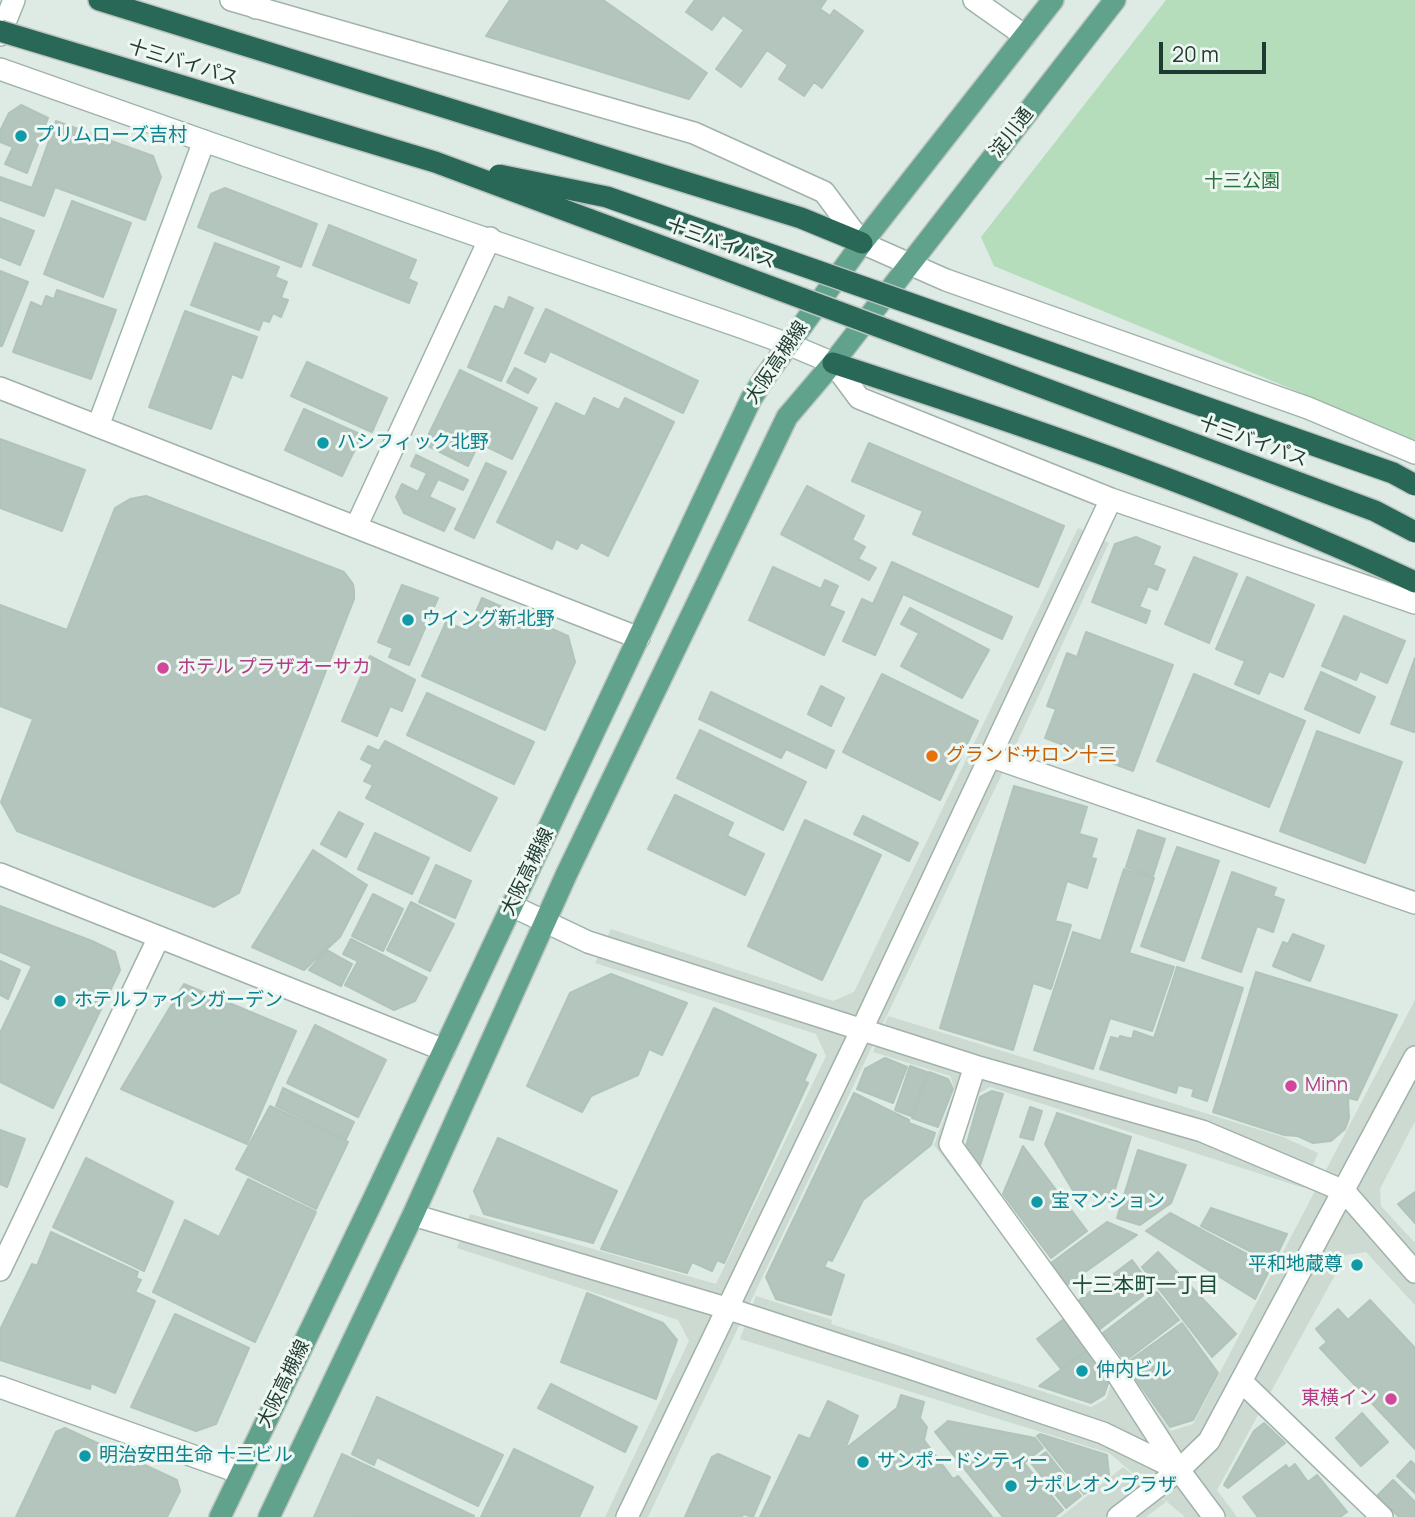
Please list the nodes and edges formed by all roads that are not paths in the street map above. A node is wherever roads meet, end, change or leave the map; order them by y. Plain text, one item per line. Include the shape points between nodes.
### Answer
1 (14, 0) edge
2 (99, 0) edge
3 (231, 0) edge
4 (974, 0) edge
5 (1053, 0) edge
6 (1115, 0) edge
7 (258, 4) edge
8 (0, 33) edge
9 (1025, 36) junction
10 (0, 69) edge
11 (204, 141) junction
12 (435, 162) junction
13 (491, 238) junction
14 (862, 243) junction
15 (909, 265) junction
16 (788, 344) junction
17 (833, 363) junction
18 (0, 388) edge
19 (98, 426) junction
20 (1415, 453) edge
21 (1415, 485) edge
22 (1111, 499) junction
23 (356, 527) junction
24 (1415, 532) edge
25 (1415, 582) edge
26 (1415, 603) edge
27 (639, 638) junction
28 (989, 757) junction
29 (0, 874) edge
30 (1415, 903) edge
31 (512, 906) junction
32 (545, 922) junction
33 (159, 937) junction
34 (862, 1029) junction
35 (444, 1051) junction
36 (1415, 1057) edge
37 (975, 1066) junction
38 (1344, 1191) junction
39 (413, 1216) junction
40 (0, 1270) edge
41 (1415, 1272) edge
42 (726, 1308) junction
43 (1241, 1381) junction
44 (0, 1387) edge
45 (1180, 1470) junction
46 (242, 1473) junction
47 (220, 1517) edge
48 (269, 1517) edge
49 (627, 1517) edge
50 (1118, 1517) edge
51 (1214, 1517) edge
52 (1382, 1517) edge

1 - 8 street
2 - 14 highway via 801,218
3 - 7 street
4 - 9 street
5 - 9 main road
6 - 15 main road, 淀川通
7 - 14 street via 694,133 824,192
8 - 12 highway, 十三バイパス, bridge
9 - 14 main road
10 - 11 street
11 - 13 street
11 - 19 street
12 - 21 highway, bridge via 607,197 1392,473
12 - 24 highway, 十三バイパス, bridge via 1375,511
13 - 16 street
13 - 23 street
14 - 15 street
14 - 16 main road, 大阪高槻線
15 - 17 main road, 大阪高槻線
15 - 20 street via 1308,408
16 - 17 street
16 - 27 main road, 大阪高槻線 via 746,408
17 - 22 street via 859,398
17 - 25 highway via 1002,418 1230,503
17 - 32 main road, 大阪高槻線 via 787,417
18 - 19 street
19 - 23 street
22 - 26 street
22 - 28 street
23 - 27 street
27 - 31 main road, 大阪高槻線
28 - 30 street
28 - 34 street
29 - 33 street
31 - 32 street
31 - 35 main road, 大阪高槻線
32 - 34 street via 588,942
32 - 39 main road, 大阪高槻線
33 - 35 street
33 - 40 street
34 - 37 street
34 - 42 street
35 - 46 main road, 大阪高槻線
36 - 38 street
37 - 38 street via 1202,1131
37 - 45 street via 950,1144 1116,1372
38 - 41 street
38 - 43 street
39 - 42 street
39 - 48 main road, 大阪高槻線
42 - 45 street via 1103,1433
42 - 49 street
43 - 45 street via 1209,1441
43 - 52 street
44 - 46 street
45 - 50 street
45 - 51 street
46 - 47 main road, 大阪高槻線

